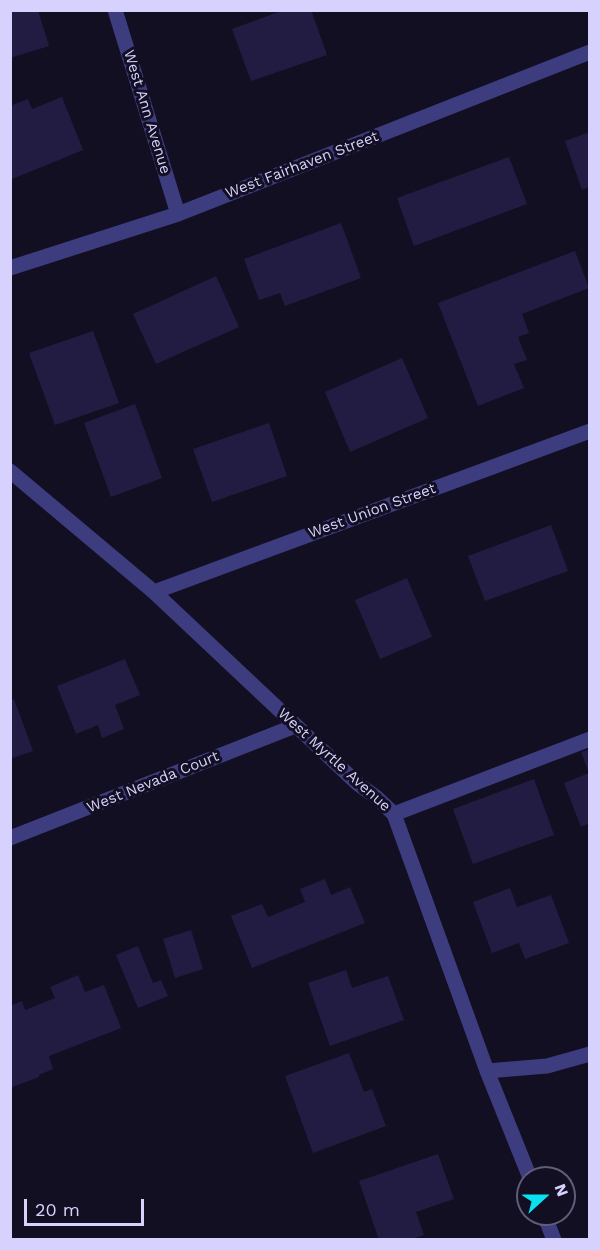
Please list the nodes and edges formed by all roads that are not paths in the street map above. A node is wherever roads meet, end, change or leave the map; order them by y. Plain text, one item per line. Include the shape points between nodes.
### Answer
1 (115, 10) edge
2 (590, 52) edge
3 (178, 214) junction
4 (10, 268) edge
5 (590, 431) edge
6 (10, 471) edge
7 (154, 592) junction
8 (295, 726) junction
9 (590, 739) edge
10 (394, 814) junction
11 (10, 838) edge
12 (590, 1054) edge
13 (487, 1071) junction
14 (525, 1166) edge

1 - 3 street, West Ann Avenue
2 - 3 street, West Fairhaven Street
3 - 4 street, West Fairhaven Street
5 - 7 street, West Union Street
6 - 7 street, West Myrtle Avenue
7 - 8 street, West Myrtle Avenue
8 - 10 street, West Myrtle Avenue
8 - 11 street, West Nevada Court
9 - 10 street
10 - 13 street, West Myrtle Avenue
12 - 13 street via 547,1066
13 - 14 street, West Myrtle Avenue

